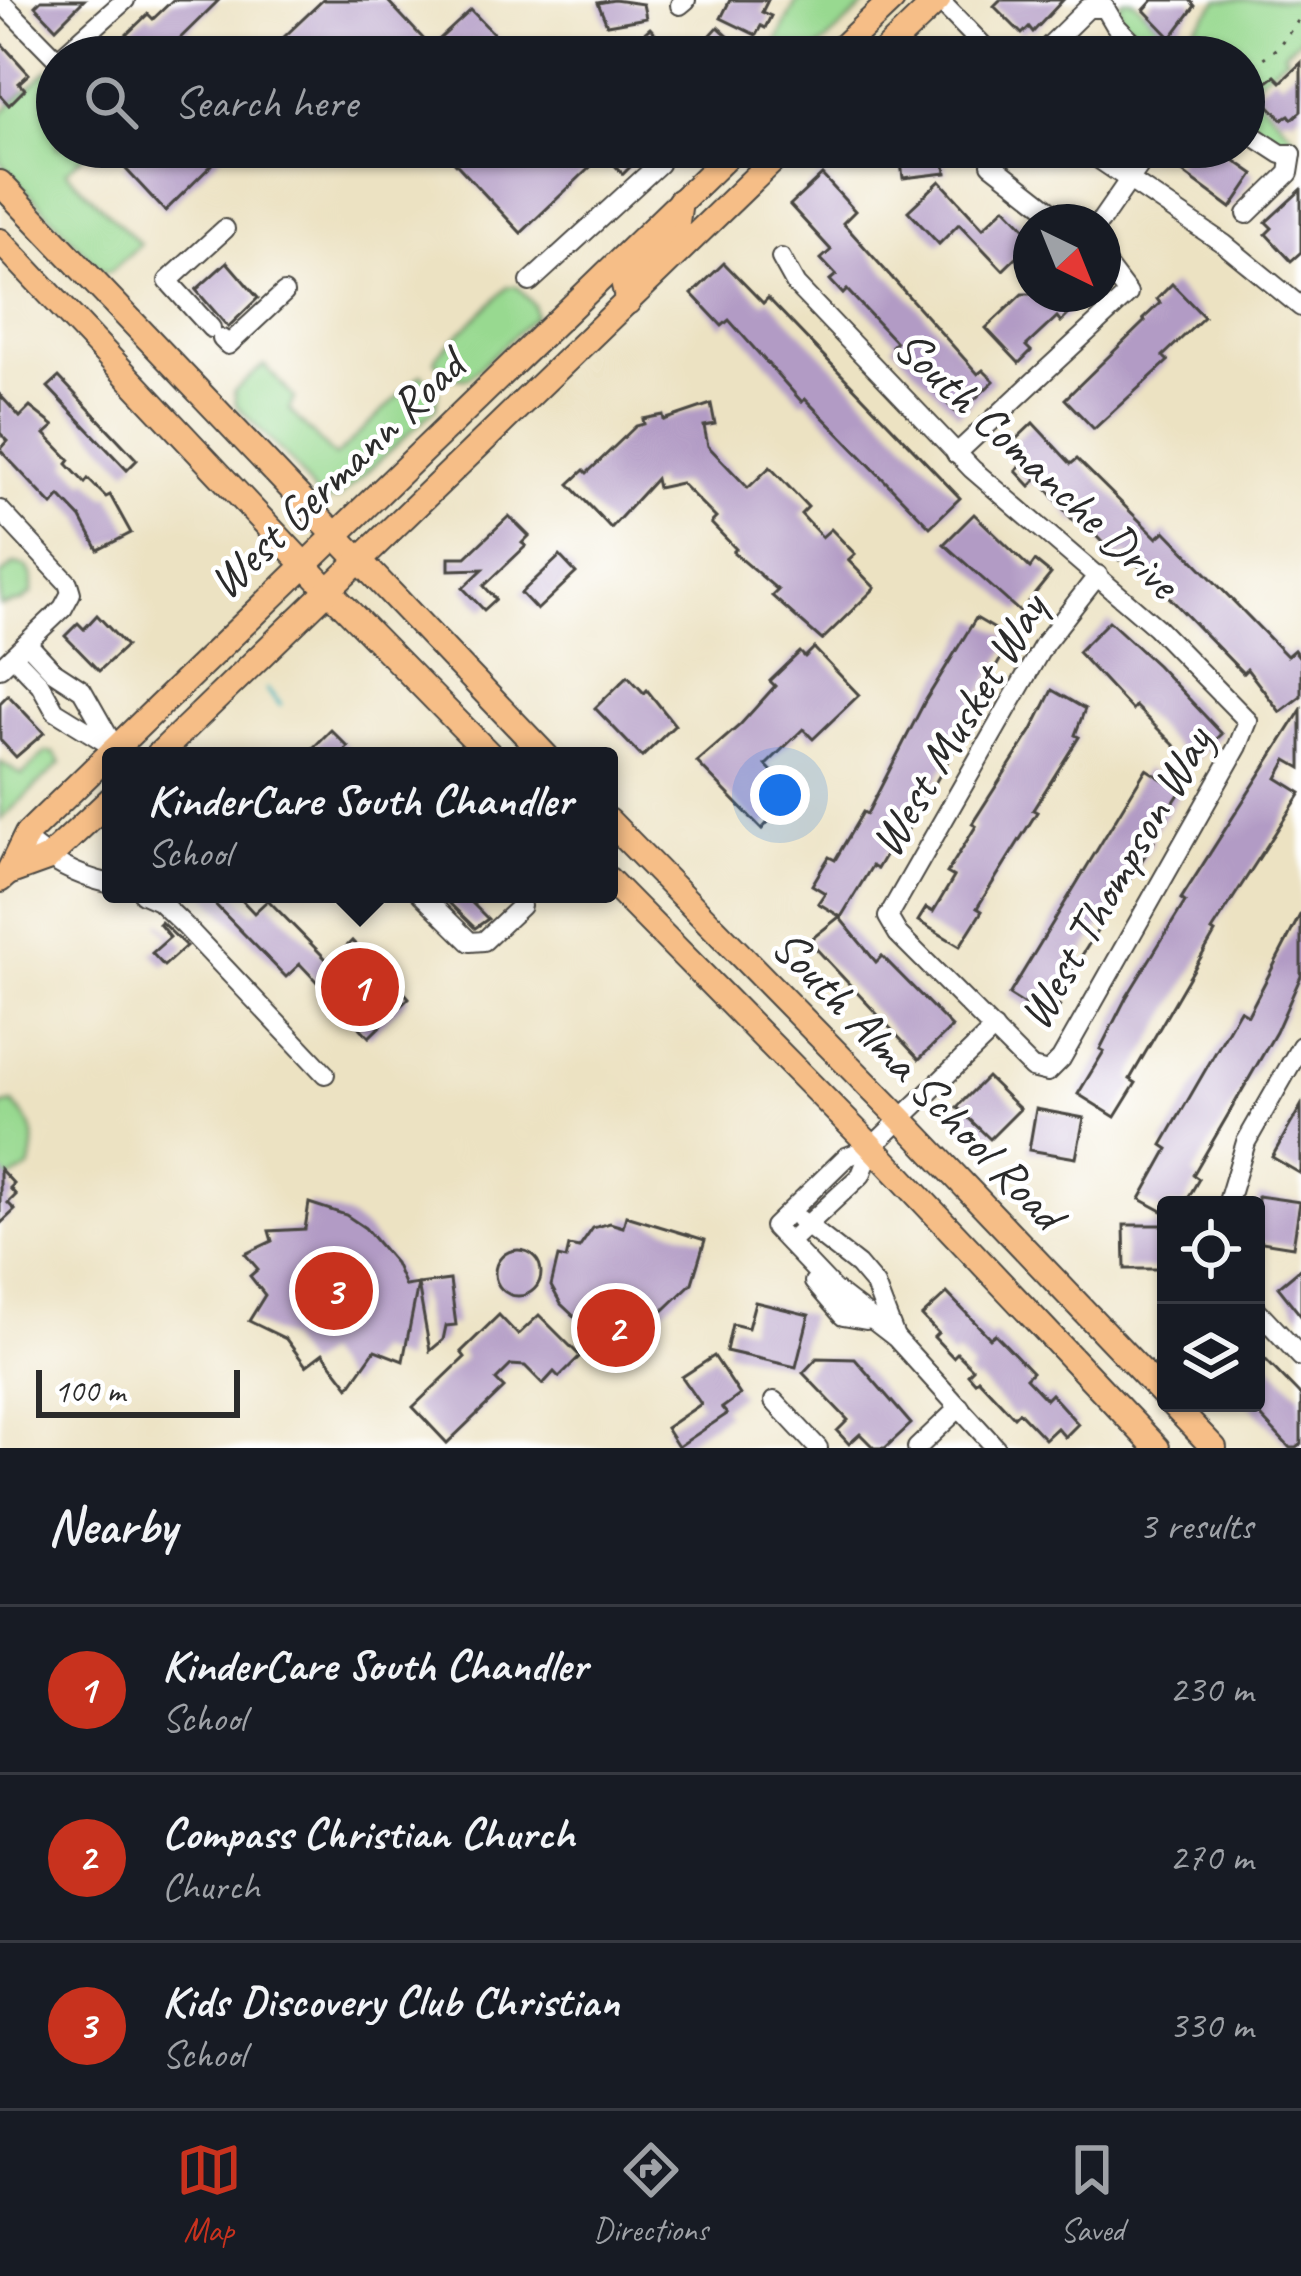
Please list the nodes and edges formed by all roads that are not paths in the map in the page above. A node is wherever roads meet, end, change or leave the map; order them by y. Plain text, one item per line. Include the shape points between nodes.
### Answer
1 (125, 0) edge
2 (892, 0) edge
3 (938, 0) edge
4 (0, 1) edge
5 (1108, 4) edge
6 (36, 36) edge
7 (84, 36) edge
8 (854, 36) edge
9 (901, 36) edge
10 (973, 36) edge
11 (1059, 36) edge
12 (1125, 36) edge
13 (1265, 144) edge
14 (1297, 152) edge
15 (655, 168) edge
16 (715, 168) edge
17 (765, 168) edge
18 (996, 168) edge
19 (1109, 168) edge
20 (1137, 168) edge
21 (1127, 182) junction
22 (0, 183) edge
23 (680, 201) junction
24 (1042, 204) edge
25 (1112, 204) edge
26 (1247, 214) dead end
27 (225, 229) dead end
28 (1, 245) edge
29 (781, 258) dead end
30 (530, 282) dead end
31 (284, 293) dead end
32 (106, 295) junction
33 (628, 302) junction
34 (1300, 302) edge
35 (1108, 312) edge
36 (78, 323) junction
37 (956, 454) junction
38 (0, 509) edge
39 (332, 535) junction
40 (304, 563) junction
41 (359, 563) junction
42 (1098, 575) junction
43 (330, 592) junction
44 (14, 656) edge
45 (54, 685) junction
46 (1248, 721) joint
47 (113, 747) edge
48 (114, 747) edge
49 (116, 747) edge
50 (166, 747) edge
51 (481, 747) edge
52 (537, 747) edge
53 (102, 761) edge
54 (102, 807) edge
55 (618, 830) edge
56 (25, 839) junction
57 (47, 859) junction
58 (4, 876) edge
59 (102, 882) edge
60 (618, 889) edge
61 (161, 903) edge
62 (431, 903) edge
63 (521, 906) dead end
64 (994, 1029) junction
65 (1301, 1046) edge
66 (325, 1074) dead end
67 (901, 1118) junction
68 (872, 1147) junction
69 (1230, 1196) edge
70 (790, 1210) junction
71 (806, 1225) junction
72 (789, 1242) junction
73 (1265, 1319) edge
74 (896, 1337) junction
75 (1301, 1357) edge
76 (1157, 1387) edge
77 (775, 1401) dead end
78 (960, 1407) junction
79 (1178, 1412) edge
80 (1203, 1444) edge
81 (818, 1448) edge
82 (917, 1448) edge
83 (996, 1448) edge
84 (1157, 1448) edge

1 - 7 street
2 - 8 main road
3 - 9 main road
3 - 10 street
4 - 6 street
5 - 11 street via 1088,8
5 - 12 street
13 - 14 street
14 - 26 street via 1289,173
15 - 30 street
16 - 23 main road, West Germann Road
17 - 33 main road, West Germann Road
18 - 24 street
19 - 21 street
20 - 21 street
21 - 25 street
21 - 34 street
22 - 32 main road
23 - 33 main road via 676,230 628,277
23 - 39 main road, West Germann Road
27 - 31 street via 168,281 228,345
28 - 36 main road
29 - 37 street, South Comanche Drive via 796,285
32 - 36 main road
32 - 39 main road
33 - 41 main road, West Germann Road
35 - 37 street
36 - 40 main road
37 - 42 street, South Comanche Drive
38 - 44 street via 70,593
39 - 40 main road, West Germann Road
39 - 41 main road
40 - 43 main road
40 - 49 main road, West Germann Road
41 - 43 main road, West Germann Road
41 - 52 main road
42 - 46 street, South Comanche Drive
42 - 64 street, West Musket Way via 1044,644 888,917
43 - 50 main road, West Germann Road
43 - 51 main road
44 - 45 street
45 - 47 street via 55,711
45 - 48 street via 82,690
46 - 64 street, West Thompson Way via 1061,1059 1048,1072 1032,1068
53 - 56 main road, West Germann Road
54 - 57 main road, West Germann Road
55 - 67 main road, South Alma School Road
56 - 57 street
56 - 58 main road, West Germann Road
57 - 58 main road, West Germann Road
57 - 59 street
60 - 68 main road, South Alma School Road
61 - 66 street
62 - 63 street via 470,943 484,941
64 - 67 street, West Thompson Way
65 - 69 street via 1246,1142
67 - 68 street, West Thompson Way
67 - 76 main road, South Alma School Road
68 - 70 street via 846,1157
68 - 71 street via 861,1175
68 - 84 main road, South Alma School Road
70 - 71 street
70 - 72 street via 774,1227
71 - 72 street
71 - 74 street via 875,1285
72 - 74 street
73 - 75 street
74 - 78 street
77 - 81 street
78 - 82 street
78 - 83 street
79 - 80 main road, South Alma School Road

